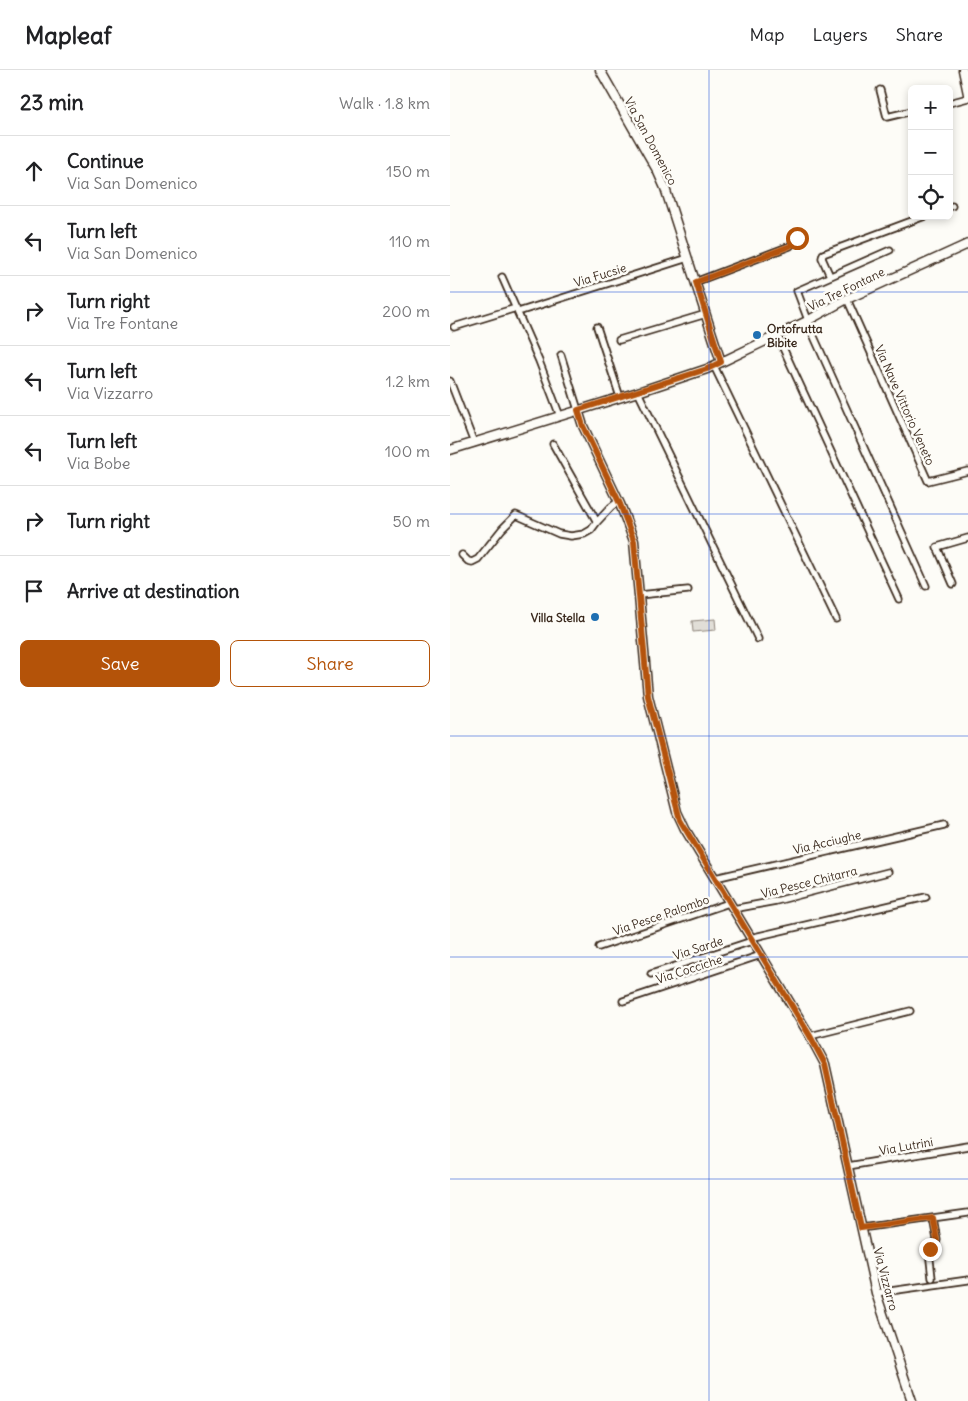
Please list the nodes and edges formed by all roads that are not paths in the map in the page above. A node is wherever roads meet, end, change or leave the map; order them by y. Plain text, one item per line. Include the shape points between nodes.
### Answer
1 (600, 70) edge
2 (962, 70) edge
3 (880, 90) dead end
4 (968, 94) edge
5 (968, 98) edge
6 (953, 101) edge
7 (908, 112) edge
8 (914, 220) edge
9 (797, 238) dead end
10 (968, 244) edge
11 (890, 250) dead end
12 (688, 258) junction
13 (830, 276) junction
14 (502, 277) dead end
15 (696, 282) junction
16 (847, 299) junction
17 (517, 310) junction
18 (706, 314) junction
19 (808, 320) junction
20 (454, 327) dead end
21 (597, 327) dead end
22 (777, 335) junction
23 (619, 340) dead end
24 (561, 355) dead end
25 (717, 364) junction
26 (450, 382) edge
27 (638, 392) junction
28 (620, 397) junction
29 (578, 410) junction
30 (560, 416) junction
31 (474, 443) junction
32 (553, 444) dead end
33 (450, 450) edge
34 (968, 471) edge
35 (619, 502) junction
36 (597, 522) junction
37 (968, 538) edge
38 (462, 555) dead end
39 (953, 584) dead end
40 (926, 586) dead end
41 (688, 590) dead end
42 (639, 595) junction
43 (899, 599) dead end
44 (836, 619) dead end
45 (758, 639) dead end
46 (944, 825) dead end
47 (888, 872) dead end
48 (715, 878) junction
49 (926, 897) dead end
50 (731, 906) junction
51 (751, 939) junction
52 (599, 947) dead end
53 (761, 956) junction
54 (651, 974) dead end
55 (623, 1001) dead end
56 (910, 1012) dead end
57 (810, 1036) junction
58 (968, 1146) edge
59 (848, 1166) junction
60 (968, 1213) edge
61 (933, 1218) junction
62 (861, 1228) junction
63 (932, 1278) dead end
64 (968, 1280) edge
65 (876, 1293) junction
66 (912, 1401) edge

1 - 12 street, Via San Domenico via 657,170
2 - 4 street
3 - 7 street via 887,117
5 - 6 street
8 - 13 street via 823,254
9 - 15 street via 790,246
10 - 16 street, Via Tre Fontane
11 - 13 street
12 - 15 street, Via San Domenico
12 - 17 street, Via Fucsie
13 - 19 street via 797,291
14 - 17 street
15 - 18 street, Via San Domenico
16 - 19 street, Via Tre Fontane
16 - 34 street, Via Nave Vittorio Veneto via 928,481
17 - 20 street, Via Fucsie
17 - 30 street
18 - 23 street
18 - 25 street, Via San Domenico
19 - 22 street, Via Tre Fontane
19 - 40 street
21 - 28 street
22 - 25 street, Via Tre Fontane
22 - 43 street
24 - 29 street
25 - 27 street, Via Tre Fontane
25 - 44 street
26 - 31 street
27 - 28 street, Via Tre Fontane
27 - 45 street
28 - 29 street, Via Tre Fontane
29 - 30 street, Via Tre Fontane
29 - 35 street, Via Vizzarro
30 - 31 street, Via Tre Fontane
31 - 33 street, Via Tre Fontane
32 - 36 street
35 - 36 street
35 - 42 street, Via Vizzarro via 635,545
36 - 38 street via 588,533 571,536 516,515 478,559 472,562
37 - 39 street via 937,547
41 - 42 street
42 - 48 street, Via Vizzarro via 648,696 677,812
46 - 48 street, Via Acciughe
47 - 50 street, Via Pesce Chitarra via 776,901
48 - 50 street, Via Vizzarro
49 - 51 street, Via Sarde
50 - 51 street, Via Vizzarro
50 - 52 street, Via Pesce Palombo
51 - 53 street, Via Vizzarro
51 - 54 street, Via Sarde
53 - 55 street, Via Cocciche
53 - 57 street, Via Vizzarro
56 - 57 street
57 - 59 street, Via Vizzarro via 825,1064
58 - 59 street, Via Lutrini
59 - 62 street, Via Vizzarro
60 - 61 street
61 - 62 street
61 - 63 street via 937,1240 929,1251
62 - 65 street, Via Vizzarro
64 - 65 street
65 - 66 street, Via Vizzarro

